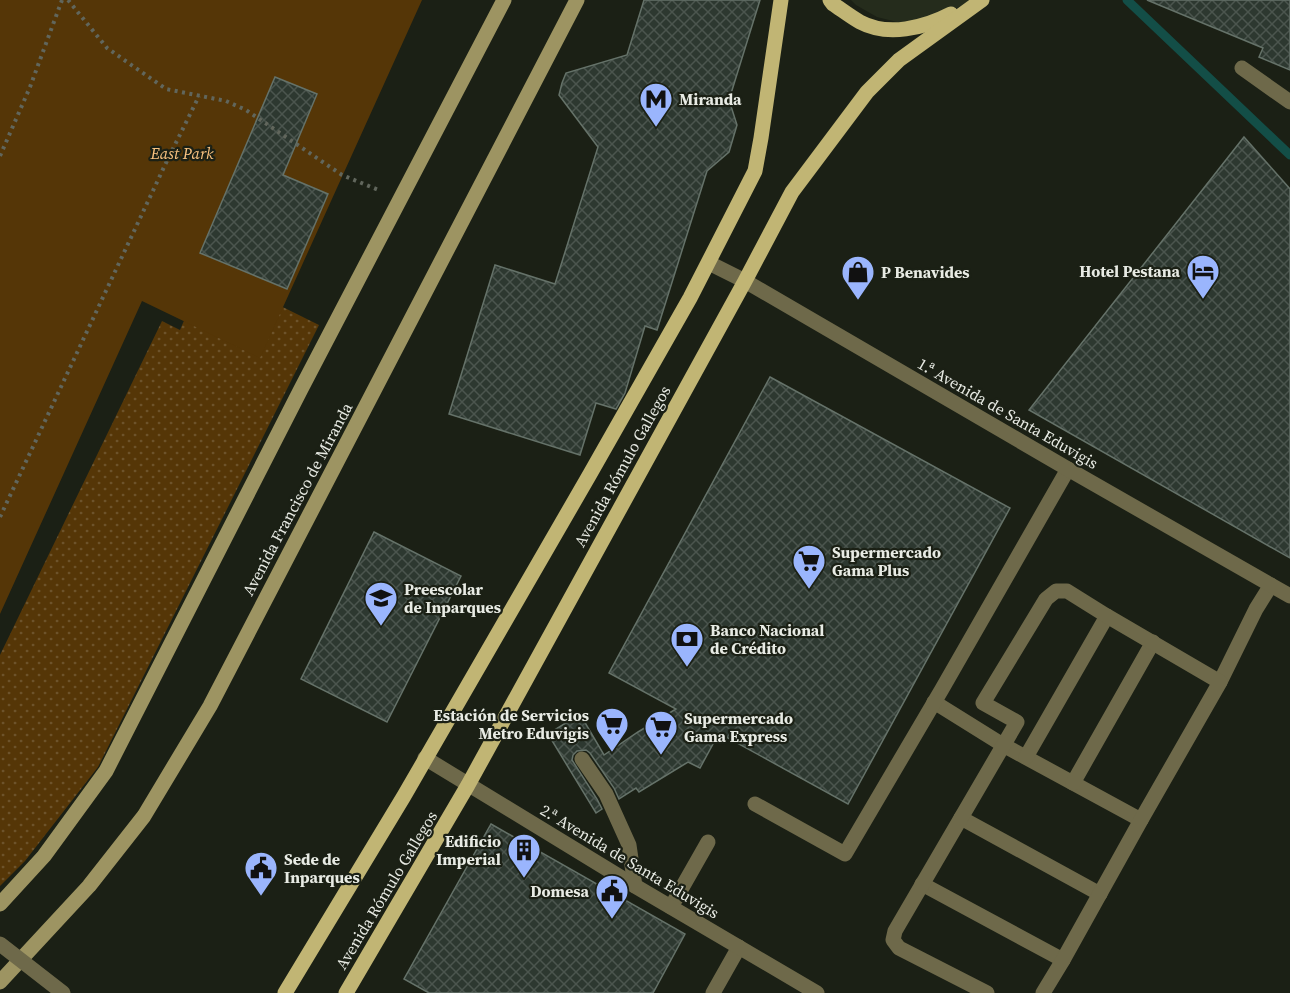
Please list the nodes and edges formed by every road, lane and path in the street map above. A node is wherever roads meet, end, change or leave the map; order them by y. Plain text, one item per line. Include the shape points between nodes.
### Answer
1 (62, 0) edge
2 (68, 0) edge
3 (504, 0) edge
4 (577, 0) edge
5 (781, 0) edge
6 (830, 0) edge
7 (977, 0) edge
8 (982, 0) edge
9 (1242, 68) dead end
10 (199, 96) junction
11 (1290, 102) edge
12 (0, 156) edge
13 (400, 199) junction
14 (709, 263) junction
15 (745, 281) junction
16 (1068, 469) junction
17 (0, 517) edge
18 (1271, 585) junction
19 (1290, 596) edge
20 (1107, 616) junction
21 (1153, 642) junction
22 (1220, 682) junction
23 (934, 702) junction
24 (1003, 745) junction
25 (1026, 756) junction
26 (425, 758) junction
27 (582, 759) dead end
28 (1073, 783) junction
29 (468, 785) junction
30 (755, 804) dead end
31 (961, 818) junction
32 (1141, 820) junction
33 (708, 842) dead end
34 (922, 884) junction
35 (635, 886) junction
36 (1100, 894) junction
37 (0, 904) edge
38 (671, 907) junction
39 (0, 944) edge
40 (739, 947) junction
41 (1063, 960) junction
42 (0, 982) edge
43 (63, 993) edge
44 (285, 993) edge
45 (346, 993) edge
46 (713, 993) edge
47 (817, 993) edge
48 (987, 993) edge
49 (1043, 993) edge

1 - 12 path
2 - 10 path via 107,48 166,89
3 - 13 main road
4 - 42 main road, Avenida Francisco de Miranda via 210,706 144,816 88,886
5 - 14 main road, Avenida Rómulo Gallegos via 754,171
6 - 7 main road via 861,23 893,29 936,22
8 - 15 main road, Avenida Rómulo Gallegos via 899,60 867,92 792,192
9 - 11 street
10 - 13 path via 246,110 342,175
10 - 17 path
13 - 37 main road via 106,771 44,856
14 - 15 street, 1.ª Avenida de Santa Eduvigis
14 - 26 main road, Avenida Rómulo Gallegos
15 - 16 street, 1.ª Avenida de Santa Eduvigis
15 - 29 main road, Avenida Rómulo Gallegos
16 - 18 street, 1.ª Avenida de Santa Eduvigis
16 - 23 street
18 - 19 street, 1.ª Avenida de Santa Eduvigis
18 - 22 street
20 - 21 street
20 - 24 street via 1068,591 1056,591 1046,599 983,703 1017,722
20 - 25 street
21 - 22 street
21 - 28 street
22 - 32 street
23 - 24 street
23 - 30 street via 845,854
24 - 25 street
24 - 31 street
25 - 28 street
26 - 29 street, 2.ª Avenida de Santa Eduvigis
26 - 44 main road, Avenida Rómulo Gallegos
27 - 35 street via 606,795 629,845
28 - 32 street
29 - 35 street, 2.ª Avenida de Santa Eduvigis
29 - 45 main road, Avenida Rómulo Gallegos
31 - 34 street
31 - 36 street
32 - 36 street
33 - 38 street
34 - 41 street
34 - 48 street via 893,940 899,948
35 - 38 street, 2.ª Avenida de Santa Eduvigis
36 - 41 street
38 - 40 street, 2.ª Avenida de Santa Eduvigis
39 - 43 street, bridge
40 - 46 street
40 - 47 street, 2.ª Avenida de Santa Eduvigis
41 - 49 street

